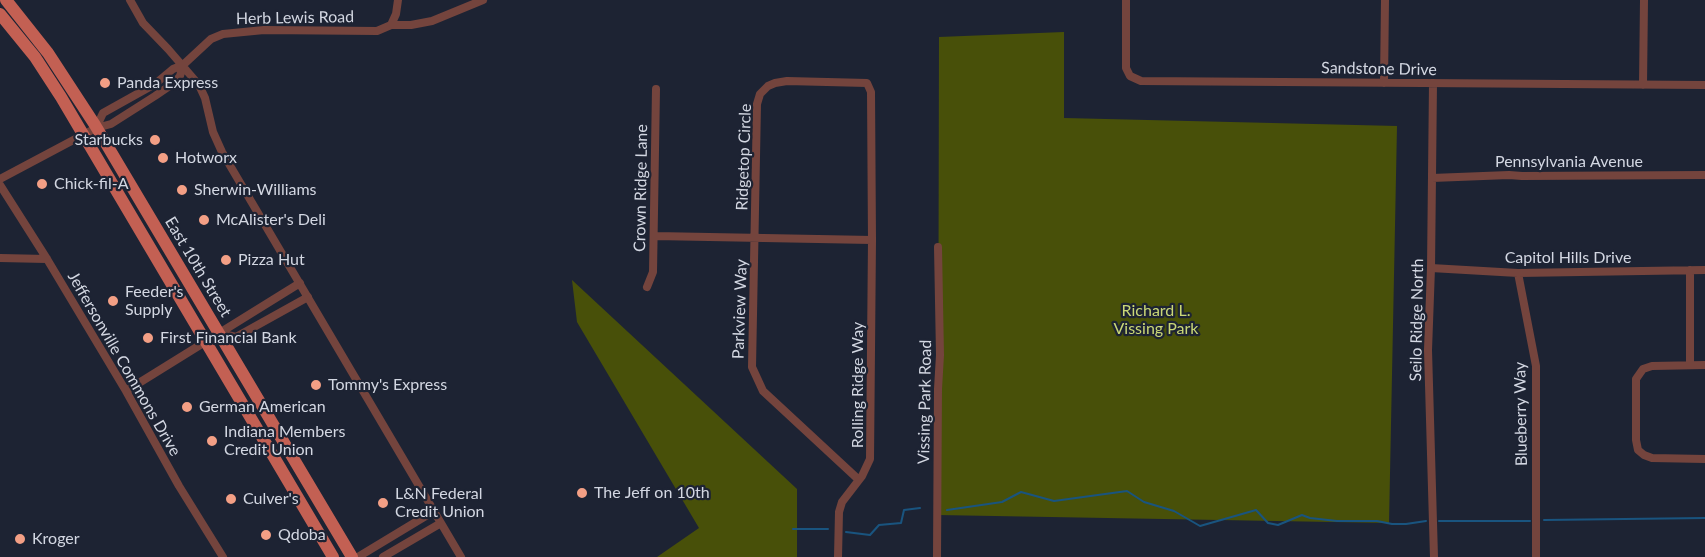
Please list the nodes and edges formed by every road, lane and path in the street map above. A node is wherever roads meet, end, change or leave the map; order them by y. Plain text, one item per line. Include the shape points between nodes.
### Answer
1 (6, 0) edge
2 (130, 0) edge
3 (398, 0) edge
4 (483, 0) edge
5 (1126, 0) edge
6 (1385, 0) edge
7 (1644, 0) edge
8 (462, 4) edge
9 (0, 14) edge
10 (391, 25) junction
11 (183, 65) junction
12 (1384, 83) junction
13 (1433, 83) junction
14 (1643, 85) junction
15 (1705, 85) edge
16 (656, 89) dead end
17 (96, 128) junction
18 (84, 134) junction
19 (1705, 176) edge
20 (1432, 178) junction
21 (0, 179) edge
22 (0, 185) edge
23 (655, 236) junction
24 (755, 238) junction
25 (872, 240) junction
26 (938, 247) dead end
27 (0, 258) edge
28 (47, 259) junction
29 (1431, 268) junction
30 (1690, 270) junction
31 (1705, 270) edge
32 (1518, 273) junction
33 (300, 283) junction
34 (647, 287) dead end
35 (308, 297) junction
36 (219, 333) junction
37 (206, 341) junction
38 (1690, 365) junction
39 (1705, 365) edge
40 (126, 391) junction
41 (1705, 459) edge
42 (859, 480) junction
43 (434, 511) junction
44 (441, 523) junction
45 (223, 557) edge
46 (333, 557) edge
47 (352, 557) edge
48 (358, 557) edge
49 (383, 557) edge
50 (460, 557) edge
51 (838, 557) edge
52 (937, 557) edge
53 (1434, 557) edge
54 (1536, 557) edge

1 - 17 main road, East 10th Street via 48,53
2 - 11 street via 143,23
3 - 10 street
4 - 8 street, Herb Lewis Road
5 - 12 street, Sandstone Drive via 1126,68 1130,76 1141,81
6 - 12 street
7 - 14 street
8 - 10 street, Herb Lewis Road via 432,21
9 - 18 main road, East 10th Street via 45,72
10 - 11 street, Herb Lewis Road via 377,31 264,30 223,34 205,44
11 - 17 street, Herb Lewis Road via 103,113
11 - 17 street, Herb Lewis Road via 180,76 155,96 111,124
11 - 33 street via 199,85 222,152
12 - 13 street, Sandstone Drive
13 - 14 street, Sandstone Drive
13 - 20 street, Seilo Ridge North
14 - 15 street, Sandstone Drive
16 - 23 street, Crown Ridge Lane
17 - 18 street, Herb Lewis Road
17 - 36 main road, East 10th Street
18 - 21 street, Herb Lewis Road
18 - 37 main road, East 10th Street
19 - 20 street, Pennsylvania Avenue
20 - 29 street, Seilo Ridge North
22 - 28 street, Jeffersonville Commons Drive
23 - 24 street
23 - 34 street, Crown Ridge Lane via 653,272
24 - 25 street
24 - 25 street, Ridgetop Circle via 757,104 768,86 787,81 867,83 871,92
24 - 42 street, Parkview Way via 752,367 763,391
25 - 42 street, Rolling Ridge Way via 870,459
26 - 52 street, Vissing Park Road
27 - 28 street
28 - 40 street, Jeffersonville Commons Drive
29 - 32 street, Capitol Hills Drive
29 - 53 street, Seilo Ridge North via 1428,350
30 - 31 street, Capitol Hills Drive
30 - 32 street, Capitol Hills Drive
30 - 38 street
32 - 54 street, Blueberry Way via 1536,366
33 - 35 street
33 - 36 street
35 - 36 street via 236,337
35 - 43 street
36 - 37 street
36 - 47 main road, East 10th Street
37 - 40 street
37 - 46 main road, East 10th Street
38 - 39 street
38 - 41 street via 1652,366 1638,375 1636,440 1638,450 1652,458
40 - 45 street, Jeffersonville Commons Drive
42 - 51 street, Rolling Ridge Way via 839,512
43 - 44 street
43 - 48 street
44 - 49 street
44 - 50 street

